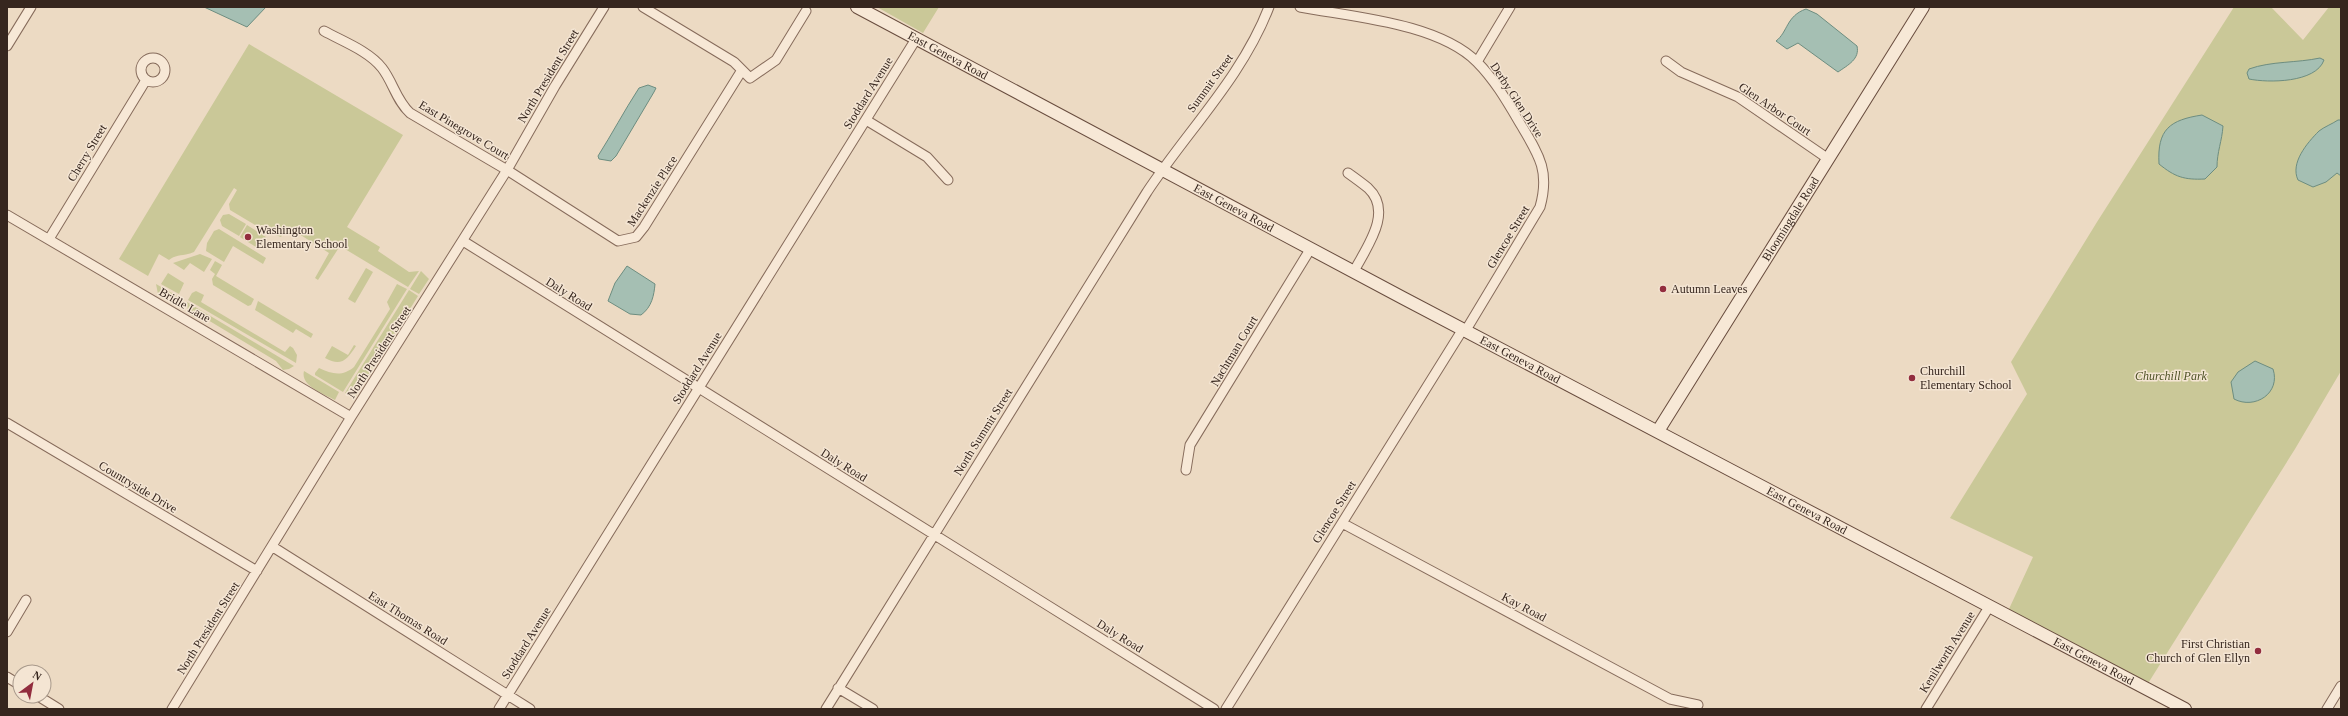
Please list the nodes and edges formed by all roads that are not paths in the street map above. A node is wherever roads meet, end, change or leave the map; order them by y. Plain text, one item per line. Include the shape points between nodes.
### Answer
1 (31, 7) edge
2 (604, 7) edge
3 (644, 7) edge
4 (858, 7) edge
5 (1268, 7) edge
6 (1300, 7) edge
7 (1510, 7) edge
8 (1923, 7) edge
9 (806, 11) dead end
10 (324, 31) dead end
11 (916, 39) junction
12 (7, 46) edge
13 (1666, 61) dead end
14 (1477, 62) junction
15 (742, 70) junction
16 (146, 80) dead end
17 (866, 120) junction
18 (1828, 158) junction
19 (1162, 169) junction
20 (507, 170) junction
21 (1544, 171) joint
22 (1348, 173) dead end
23 (948, 180) dead end
24 (7, 215) edge
25 (49, 239) junction
26 (463, 241) junction
27 (1311, 248) junction
28 (1354, 271) junction
29 (1464, 330) junction
30 (698, 389) junction
31 (351, 417) junction
32 (7, 423) edge
33 (1658, 431) junction
34 (1186, 470) dead end
35 (1342, 523) junction
36 (934, 535) junction
37 (273, 547) junction
38 (257, 571) junction
39 (26, 600) dead end
40 (1989, 607) junction
41 (7, 632) edge
42 (2341, 686) edge
43 (838, 688) junction
44 (508, 696) junction
45 (1698, 705) dead end
46 (172, 709) edge
47 (500, 709) edge
48 (530, 709) edge
49 (826, 709) edge
50 (873, 709) edge
51 (1214, 709) edge
52 (1226, 709) edge
53 (1926, 709) edge
54 (2185, 709) edge
55 (2327, 709) edge

1 - 12 street
2 - 20 street, North President Street
3 - 15 street via 734,62
4 - 11 main road, East Geneva Road
5 - 19 street, Summit Street via 1254,42 1228,83
6 - 14 street, Derby Glen Drive via 1415,29 1442,39
7 - 14 street
8 - 18 main road, Bloomingdale Road
9 - 15 street via 776,60 750,78
10 - 20 street, East Pinegrove Court via 378,63 386,73 399,100 410,112
11 - 17 street, Stoddard Avenue
11 - 19 main road, East Geneva Road
13 - 18 street, Glen Arbor Court via 1681,72 1738,97
14 - 21 street, Derby Glen Drive via 1504,97 1533,145
15 - 20 street, Mackenzie Place via 636,237 618,241
16 - 25 street, Cherry Street
17 - 23 street via 926,157
17 - 30 street, Stoddard Avenue
18 - 33 main road, Bloomingdale Road
19 - 27 main road, East Geneva Road
19 - 36 street, North Summit Street
20 - 26 street, North President Street
21 - 29 street, Glencoe Street via 1543,198 1536,216
22 - 28 street via 1369,189 1378,207 1378,225
24 - 25 street, Bridle Lane
25 - 31 street, Bridle Lane
26 - 30 street, Daly Road
26 - 31 street, North President Street
27 - 28 main road, East Geneva Road
27 - 34 street, Nachtman Court via 1190,445
28 - 29 main road, East Geneva Road
29 - 33 main road, East Geneva Road
29 - 35 street, Glencoe Street
30 - 36 street, Daly Road
30 - 44 street, Stoddard Avenue
31 - 37 street, North President Street
32 - 38 street, Countryside Drive
33 - 40 main road, East Geneva Road
35 - 45 street, Kay Road via 1670,699
35 - 52 street, Glencoe Street
36 - 43 street, North Summit Street
36 - 51 street, Daly Road
37 - 38 street, North President Street
37 - 44 street, East Thomas Road
38 - 46 street, North President Street
39 - 41 street
40 - 53 street, Kenilworth Avenue
40 - 54 main road, East Geneva Road
42 - 55 street
43 - 49 street, North Summit Street
43 - 50 street
44 - 47 street, Stoddard Avenue
44 - 48 street, East Thomas Road

